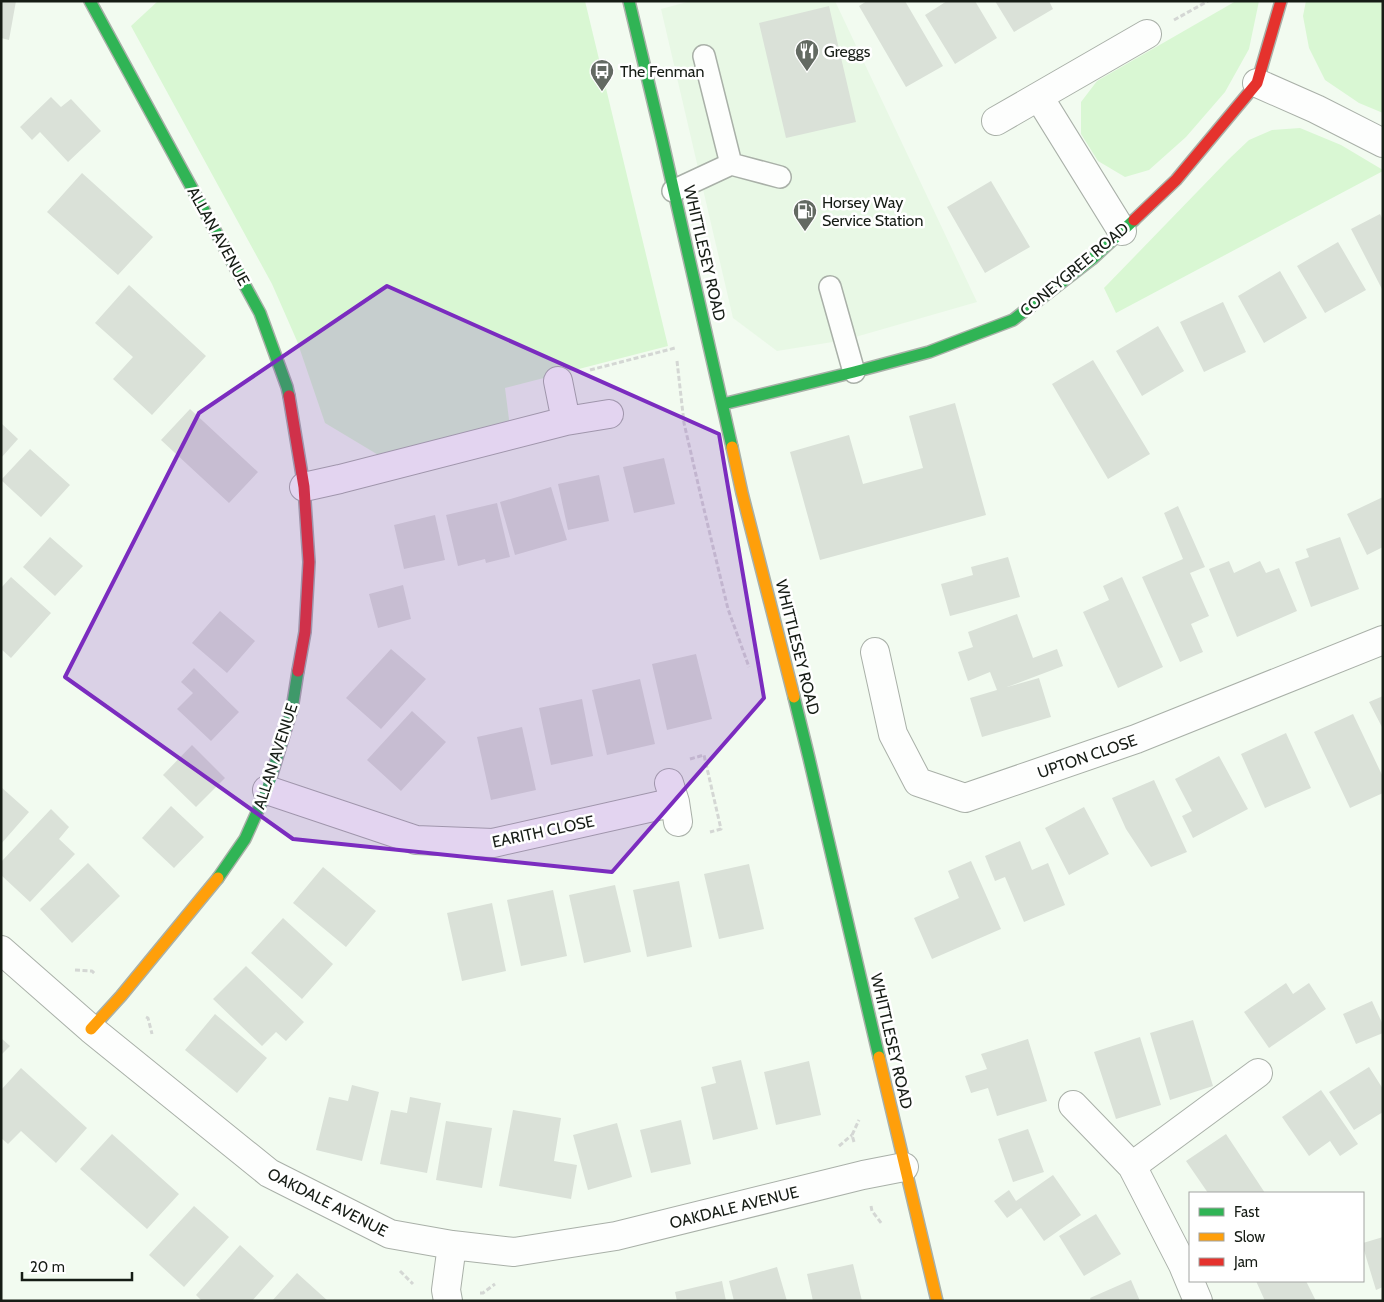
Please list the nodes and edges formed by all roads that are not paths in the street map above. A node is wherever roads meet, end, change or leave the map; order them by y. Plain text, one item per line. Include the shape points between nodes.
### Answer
1 (90, 1) edge
2 (628, 1) edge
3 (1281, 1) edge
4 (1147, 34) dead end
5 (704, 56) dead end
6 (1257, 83) junction
7 (1039, 97) junction
8 (996, 121) dead end
9 (1383, 143) edge
10 (731, 164) junction
11 (780, 177) dead end
12 (673, 191) junction
13 (1122, 231) junction
14 (830, 287) dead end
15 (854, 372) junction
16 (558, 381) road end
17 (723, 404) junction
18 (609, 414) dead end
19 (566, 421) junction
20 (304, 487) junction
21 (1383, 640) edge
22 (875, 652) dead end
23 (267, 790) junction
24 (674, 802) dead end
25 (1, 950) edge
26 (91, 1030) junction
27 (1258, 1073) dead end
28 (1073, 1105) dead end
29 (1132, 1166) junction
30 (904, 1167) junction
31 (452, 1245) junction
32 (1189, 1279) edge
33 (1190, 1282) edge
34 (447, 1295) edge
35 (937, 1301) edge
36 (1198, 1301) edge

1 - 20 street, ALLAN AVENUE via 260,314 287,387
2 - 12 street, WHITTLESEY ROAD
3 - 6 street, CONEYGREE ROAD
4 - 7 street
5 - 10 lane
6 - 9 street
6 - 13 street, CONEYGREE ROAD via 1176,180
7 - 8 street
7 - 13 street
10 - 11 lane
10 - 12 lane
12 - 17 street, WHITTLESEY ROAD
13 - 15 street, CONEYGREE ROAD via 1092,259 1013,320 929,352
14 - 15 lane
15 - 17 street, CONEYGREE ROAD
16 - 19 street
17 - 30 street, WHITTLESEY ROAD
18 - 19 street
19 - 20 street
20 - 23 street, ALLAN AVENUE via 309,562 305,632 292,709
21 - 22 street, UPTON CLOSE via 1136,739 965,798 918,782 893,734
23 - 24 street, EARITH CLOSE via 416,840 493,843
23 - 26 street, ALLAN AVENUE via 245,839 212,886
25 - 26 street, OAKDALE AVENUE
26 - 31 street, OAKDALE AVENUE via 269,1173 390,1234
27 - 29 street
28 - 29 street
29 - 32 street
30 - 31 street, OAKDALE AVENUE via 616,1236 514,1252
30 - 35 street, WHITTLESEY ROAD
31 - 34 street
33 - 36 street

